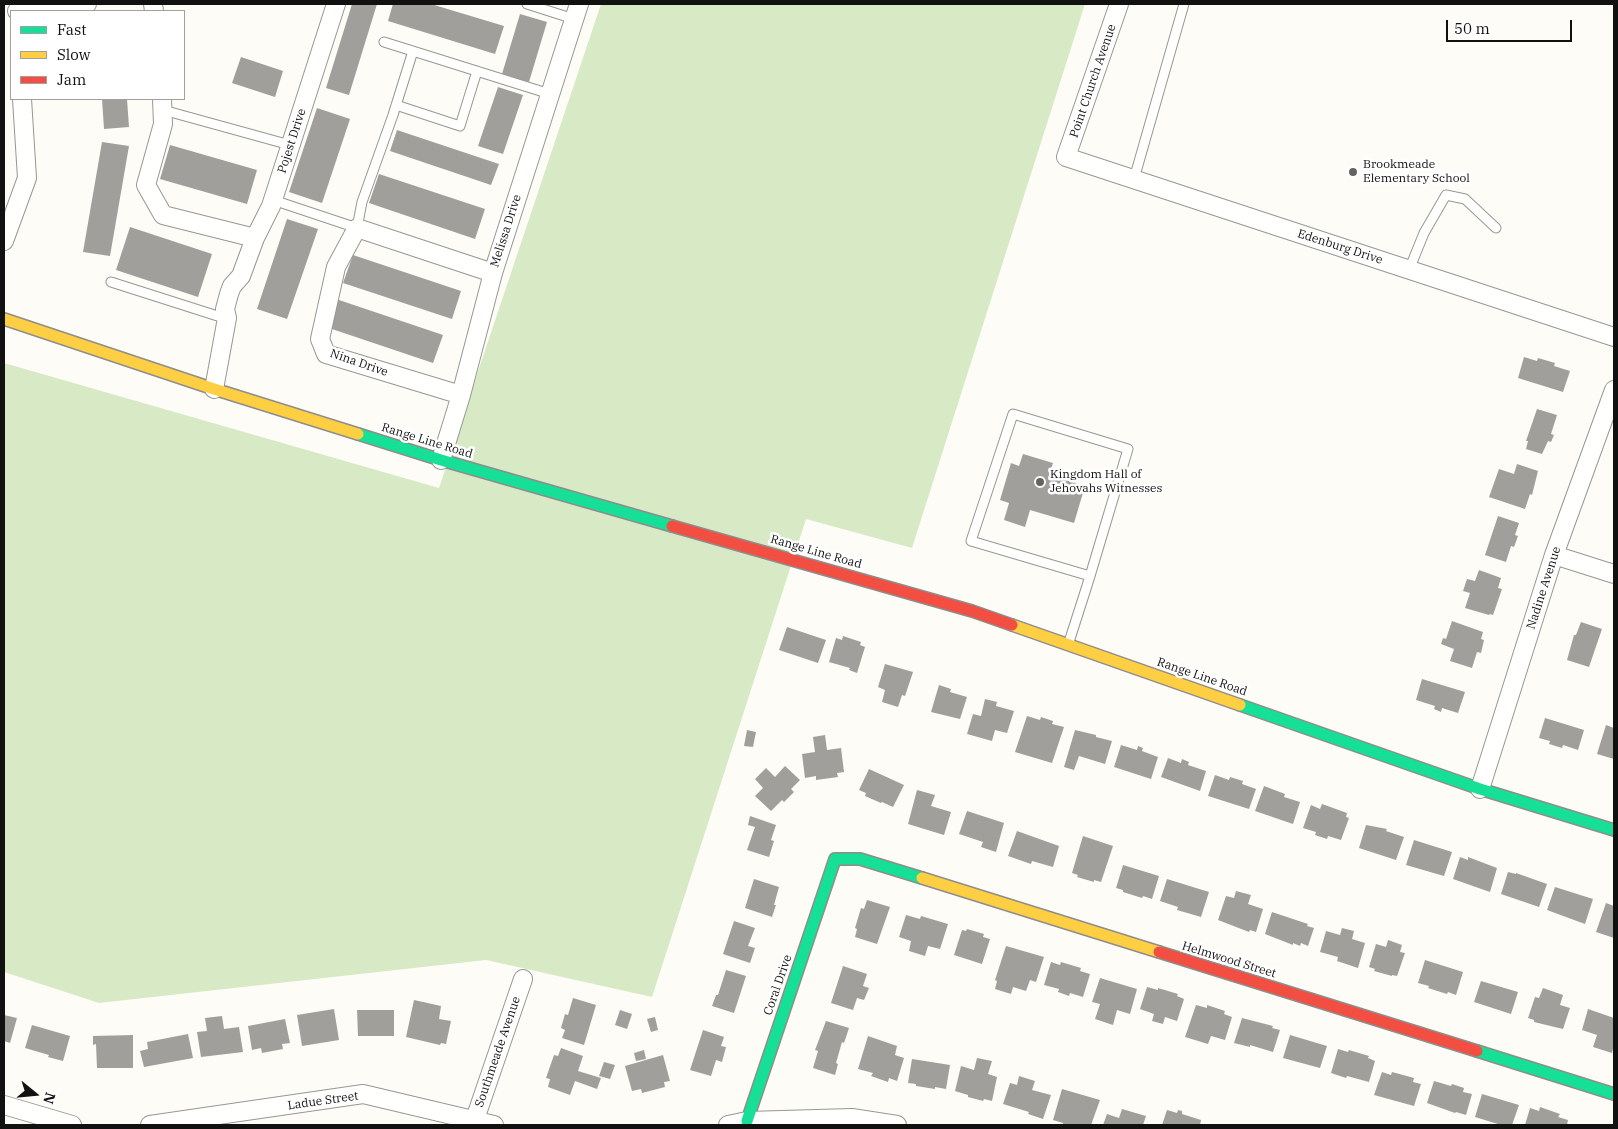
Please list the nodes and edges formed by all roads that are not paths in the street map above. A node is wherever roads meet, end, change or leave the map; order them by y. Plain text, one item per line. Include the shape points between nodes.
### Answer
1 (80, 4) edge
2 (336, 4) edge
3 (527, 4) edge
4 (1119, 4) edge
5 (1184, 4) edge
6 (26, 10) edge
7 (577, 12) edge
8 (384, 42) dead end
9 (413, 51) junction
10 (477, 71) junction
11 (550, 94) junction
12 (22, 100) edge
13 (162, 104) edge
14 (396, 105) junction
15 (290, 145) junction
16 (1066, 157) joint
17 (1134, 179) junction
18 (273, 200) junction
19 (357, 228) junction
20 (1496, 228) dead end
21 (254, 238) junction
22 (4, 241) edge
23 (1409, 270) junction
24 (493, 273) junction
25 (112, 282) dead end
26 (4, 319) edge
27 (227, 319) junction
28 (1614, 337) edge
29 (214, 389) junction
30 (1614, 390) edge
31 (461, 395) junction
32 (441, 460) junction
33 (1554, 556) junction
34 (1614, 574) edge
35 (1090, 576) junction
36 (1068, 645) junction
37 (1480, 788) junction
38 (1614, 830) edge
39 (835, 859) joint
40 (523, 979) dead end
41 (1614, 1094) edge
42 (4, 1104) edge
43 (747, 1121) junction
44 (474, 1123) edge
45 (72, 1125) edge
46 (150, 1125) edge
47 (494, 1125) edge
48 (728, 1125) edge
49 (897, 1125) edge

1 - 6 street
2 - 15 street, Pojest Drive
3 - 7 lane
4 - 16 street, Point Church Avenue
5 - 17 lane
7 - 11 street, Melissa Drive
8 - 9 lane
9 - 10 lane
9 - 14 lane, Nina Drive
10 - 11 lane
10 - 14 lane via 460,126
11 - 24 street, Melissa Drive
12 - 22 street via 27,178
13 - 15 lane
13 - 21 street via 163,124 146,185 163,214
14 - 19 lane, Nina Drive via 362,202
15 - 18 street, Pojest Drive
16 - 17 street, Edenburg Drive
17 - 23 street, Edenburg Drive
18 - 19 lane
18 - 21 street, Pojest Drive
19 - 24 street
19 - 31 street, Nina Drive via 336,267 320,339 326,354
20 - 23 lane via 1465,199 1446,195 1424,233
21 - 27 street, Pojest Drive via 241,276 229,294 225,309
23 - 28 street, Edenburg Drive
24 - 31 street, Melissa Drive
25 - 27 lane
26 - 29 main road, Range Line Road
27 - 29 street, Pojest Drive
29 - 32 main road, Range Line Road
30 - 33 street, Nadine Avenue
31 - 32 street, Melissa Drive
32 - 36 main road, Range Line Road via 972,611
33 - 34 street
33 - 37 street, Nadine Avenue
35 - 35 lane via 1128,449 1013,414 971,541
35 - 36 lane
36 - 37 main road, Range Line Road
37 - 38 main road, Range Line Road
39 - 41 main road, Helmwood Street via 860,859
39 - 43 main road, Coral Drive
40 - 44 street, Southmeade Avenue
42 - 45 street
43 - 48 street
43 - 49 street via 852,1118
44 - 46 street, Ladue Street via 363,1094
44 - 47 street, Ladue Street

